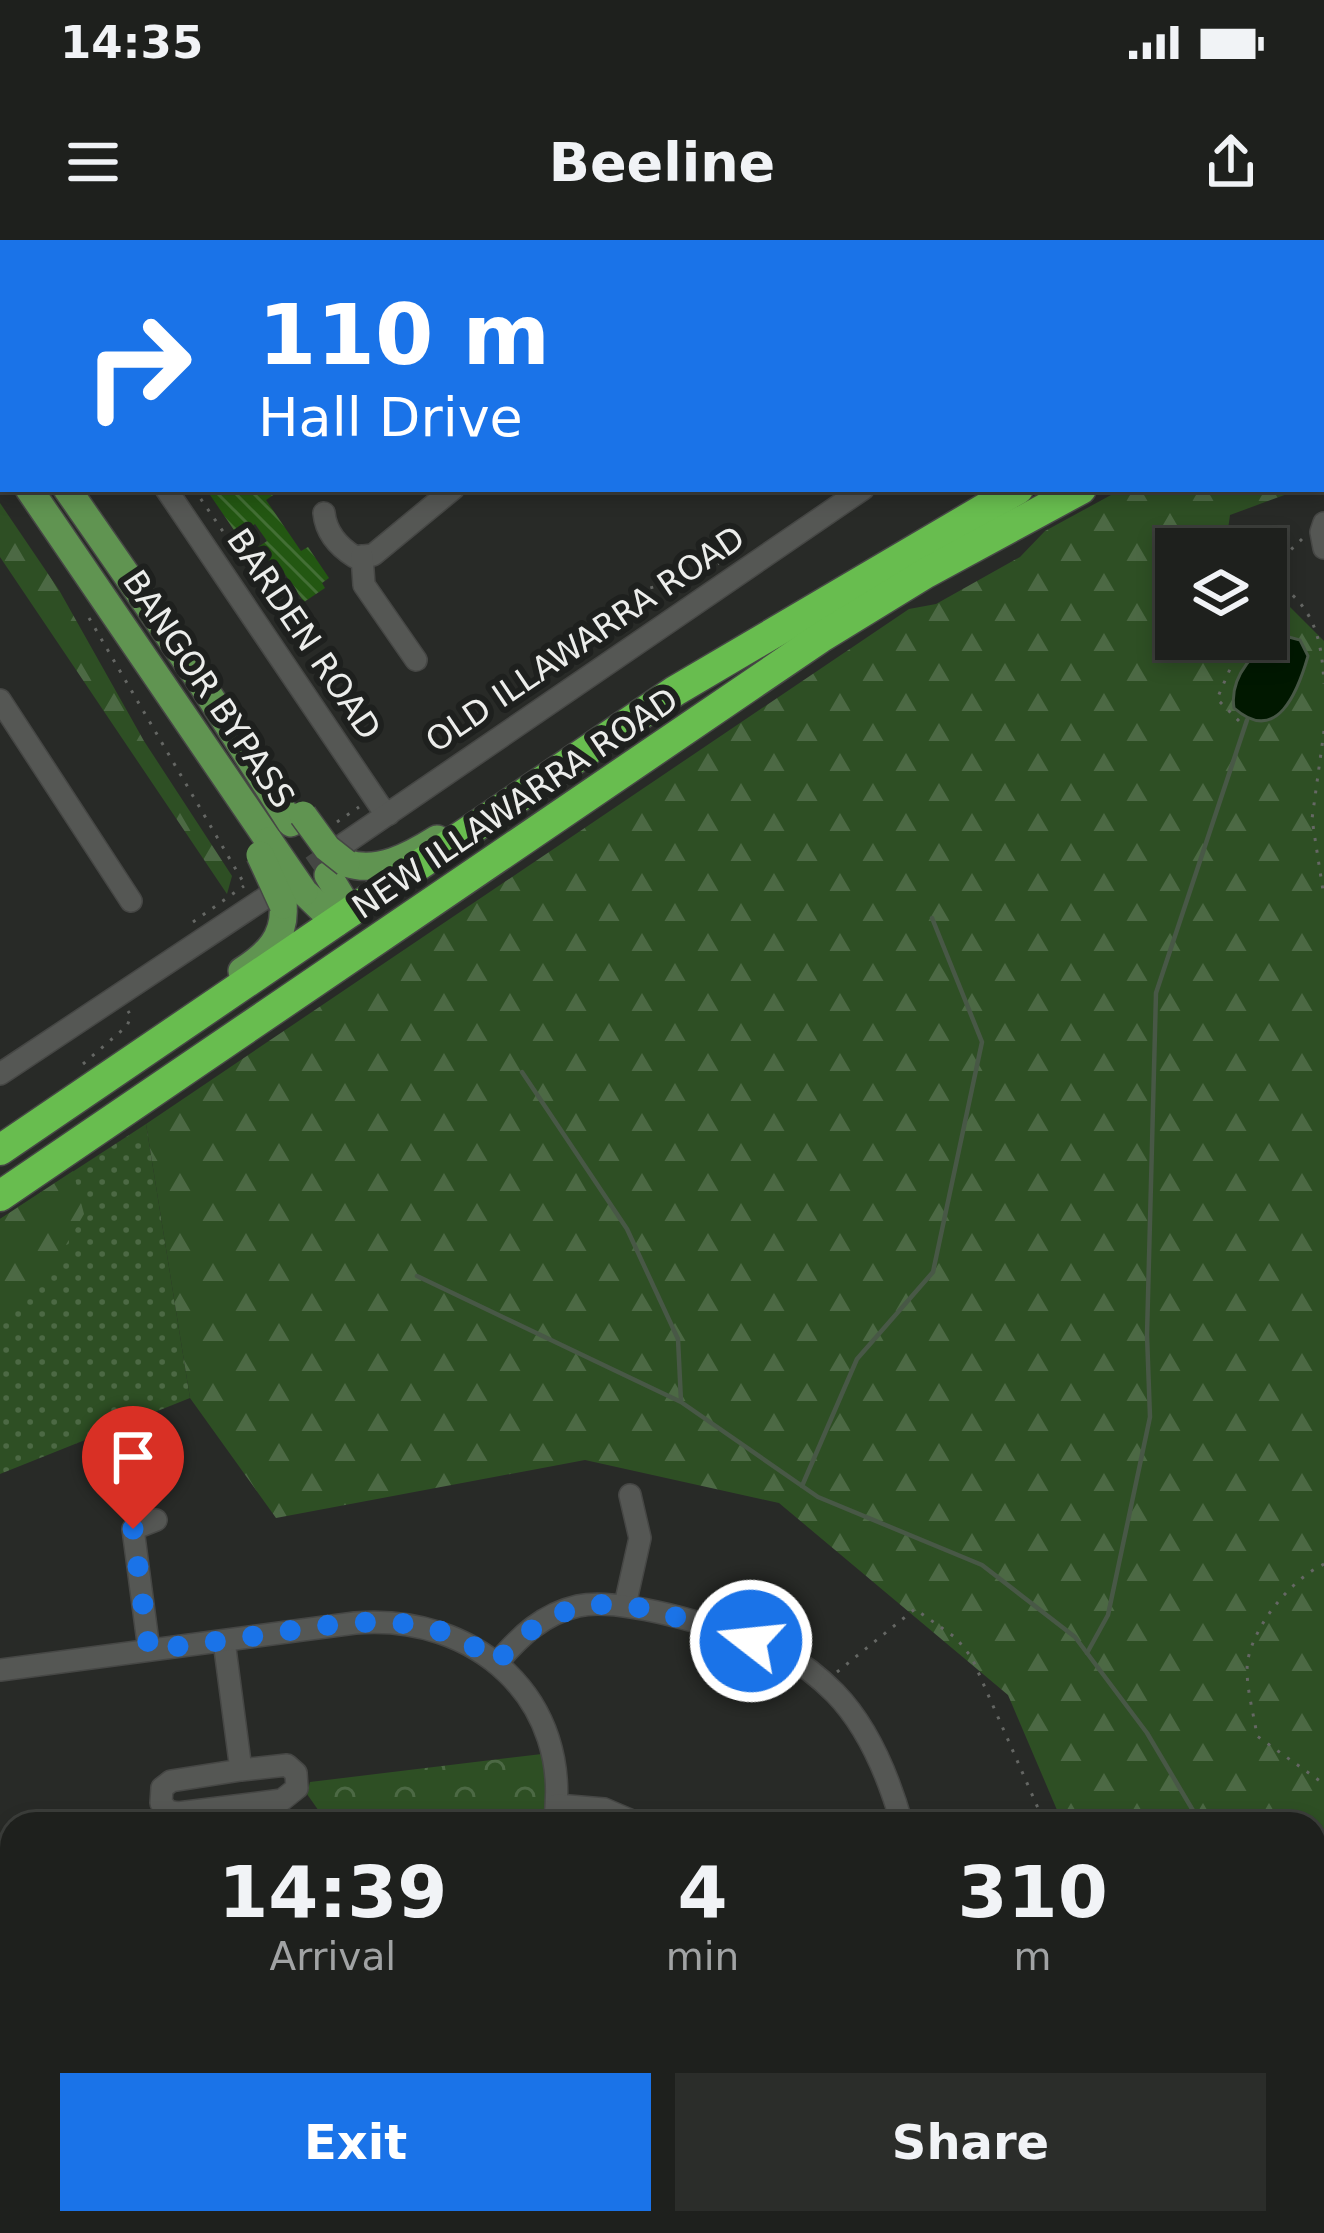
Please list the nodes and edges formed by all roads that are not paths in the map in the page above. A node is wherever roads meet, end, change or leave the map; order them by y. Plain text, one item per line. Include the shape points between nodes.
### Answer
1 (31, 492) edge
2 (168, 492) edge
3 (449, 492) edge
4 (851, 492) edge
5 (1013, 492) edge
6 (1075, 492) edge
7 (73, 493) edge
8 (324, 513) dead end
9 (362, 556) junction
10 (416, 660) dead end
11 (0, 700) edge
12 (381, 805) junction
13 (496, 814) junction
14 (323, 842) junction
15 (284, 899) junction
16 (131, 902) dead end
17 (344, 918) junction
18 (368, 945) junction
19 (188, 1022) junction
20 (0, 1074) edge
21 (0, 1150) edge
22 (0, 1196) edge
23 (630, 1495) dead end
24 (156, 1520) dead end
25 (625, 1605) junction
26 (224, 1641) junction
27 (149, 1650) junction
28 (496, 1663) junction
29 (0, 1670) edge
30 (241, 1770) junction
31 (173, 1812) edge
32 (186, 1812) edge
33 (556, 1812) edge
34 (580, 1812) edge
35 (611, 1812) edge
36 (897, 1812) edge

1 - 15 main road, BANGOR BYPASS, bridge via 201,740 263,845
2 - 12 street, BARDEN ROAD
3 - 9 street
4 - 12 street, OLD ILLAWARRA ROAD
5 - 13 highway, NEW ILLAWARRA ROAD via 675,691
6 - 18 highway, NEW ILLAWARRA ROAD via 820,638
7 - 14 main road, BANGOR BYPASS
8 - 9 street via 338,546
9 - 10 street via 364,585
11 - 16 street
12 - 14 street, OLD ILLAWARRA ROAD
13 - 14 main road via 467,819 384,864 358,867
13 - 17 highway, NEW ILLAWARRA ROAD
14 - 17 main road, BANGOR BYPASS
15 - 17 main road, BANGOR BYPASS
15 - 19 main road via 284,923 271,948 207,993
15 - 20 street
17 - 18 highway
17 - 19 highway, NEW ILLAWARRA ROAD
18 - 22 highway, NEW ILLAWARRA ROAD
19 - 21 highway, NEW ILLAWARRA ROAD
23 - 25 street via 640,1538
24 - 27 street via 133,1529
25 - 28 street via 559,1612
25 - 36 street via 800,1663 860,1725
26 - 27 street
26 - 28 street via 395,1621 452,1635
26 - 30 street
27 - 29 street
28 - 33 street via 544,1726
30 - 31 street via 171,1781 160,1802
30 - 32 street via 286,1766 297,1788 282,1800
34 - 35 street

